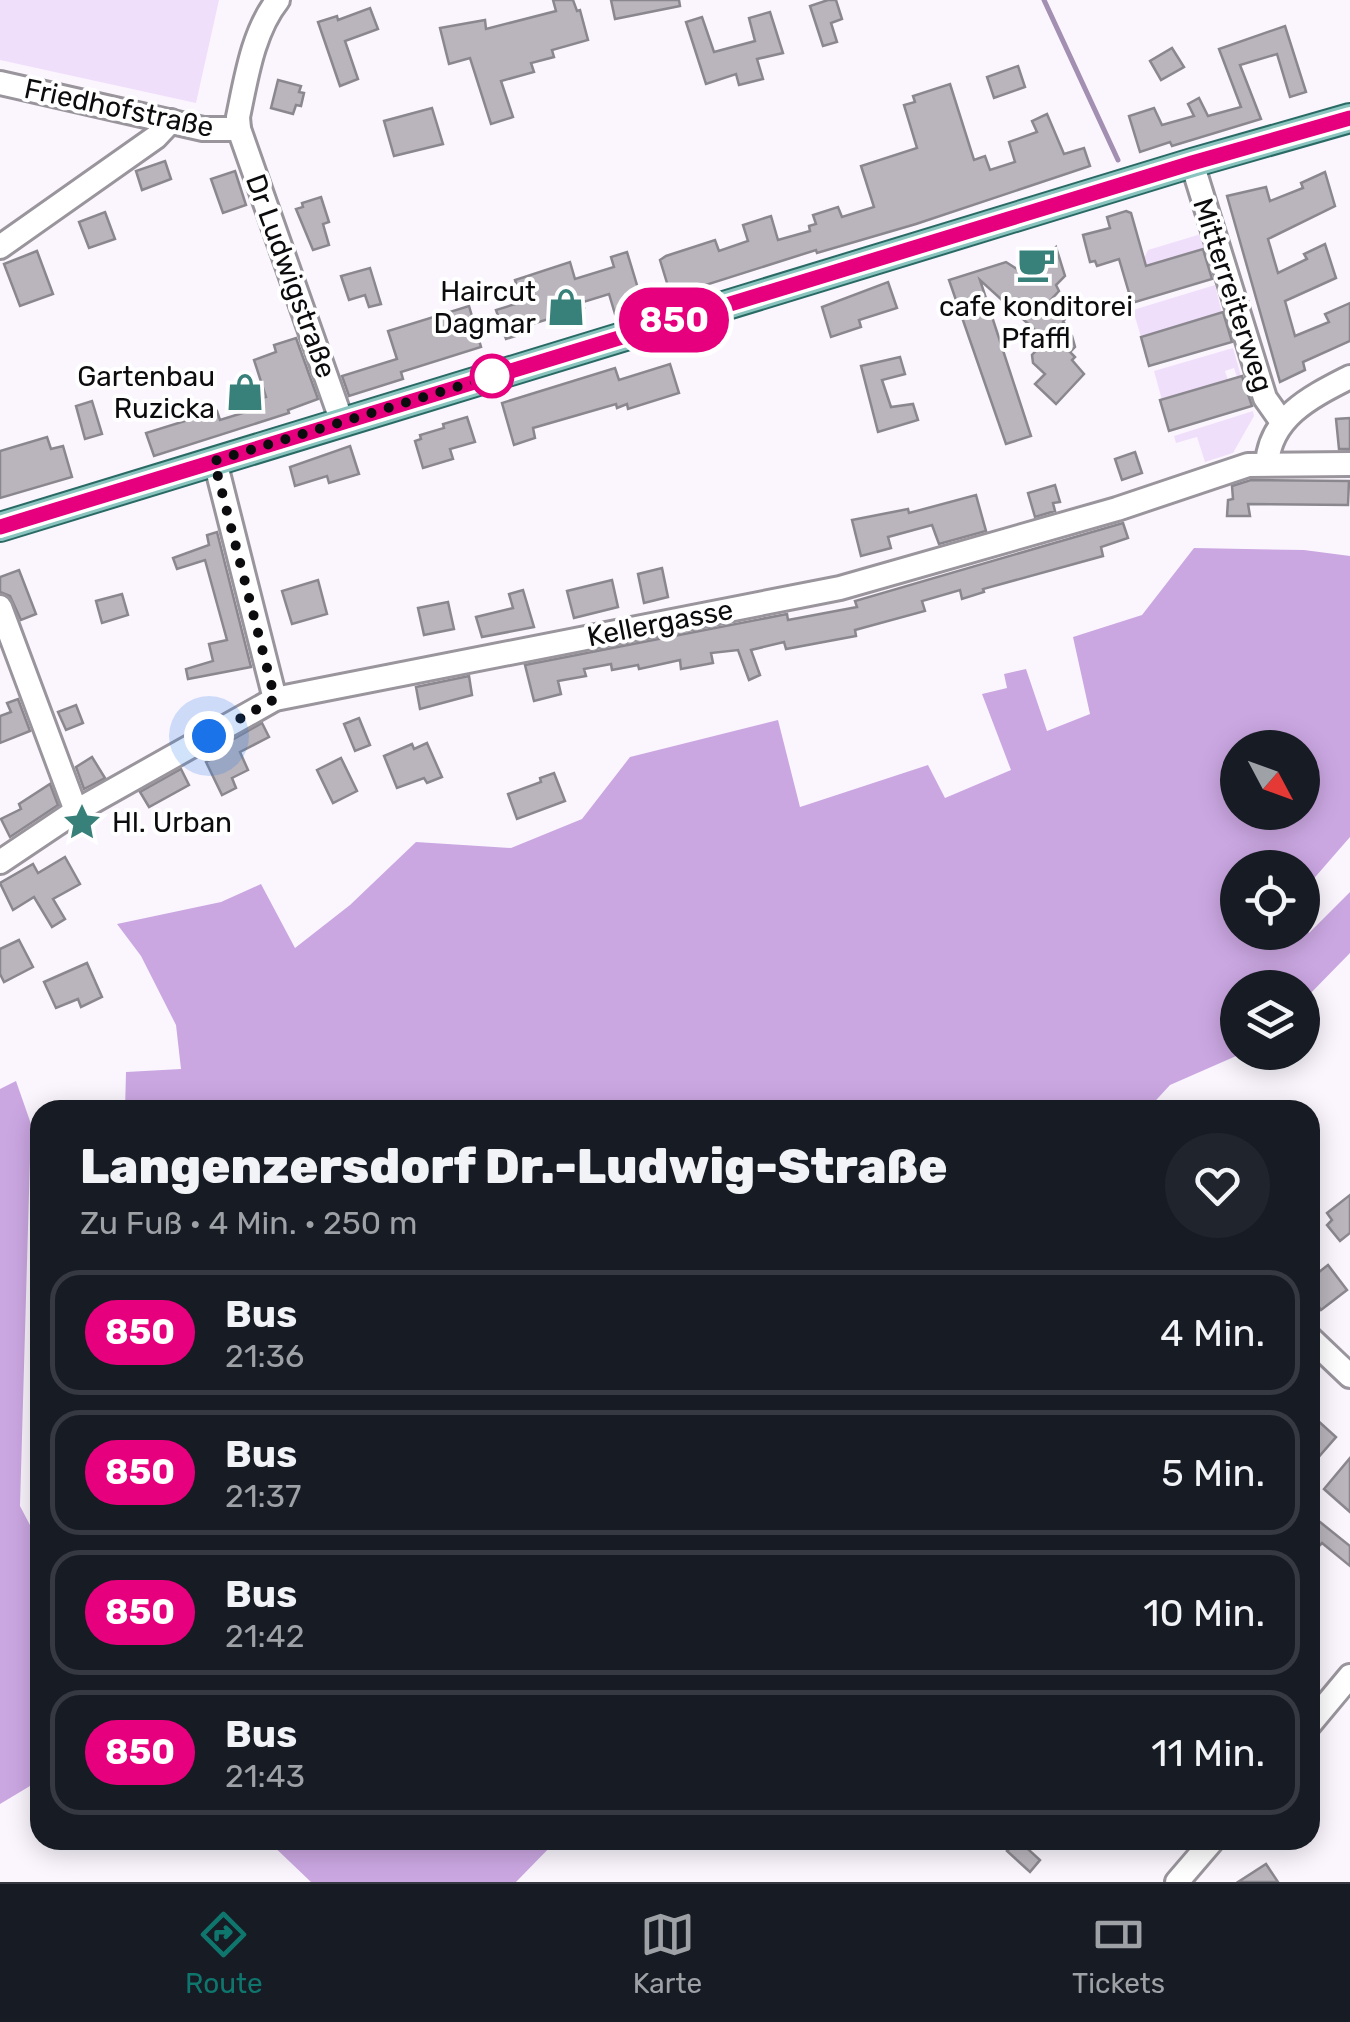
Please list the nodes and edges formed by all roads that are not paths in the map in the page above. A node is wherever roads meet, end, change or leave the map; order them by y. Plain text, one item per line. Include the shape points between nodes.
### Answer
1 (278, 0) edge
2 (0, 83) edge
3 (1350, 118) edge
4 (171, 122) junction
5 (239, 130) junction
6 (1192, 163) junction
7 (0, 247) edge
8 (1350, 377) edge
9 (342, 422) junction
10 (1282, 422) junction
11 (214, 461) junction
12 (1267, 464) junction
13 (1350, 464) edge
14 (0, 527) edge
15 (0, 607) edge
16 (275, 699) junction
17 (76, 811) junction
18 (0, 862) edge
19 (1320, 1348) edge
20 (1350, 1376) edge
21 (1350, 1676) edge
22 (1320, 1712) edge
23 (1204, 1850) edge
24 (1177, 1882) edge

1 - 5 street via 257,41
2 - 4 street, Friedhofstraße
3 - 6 main road
4 - 5 street, Friedhofstraße
4 - 7 street
5 - 9 street, Dr Ludwigstraße
6 - 9 main road
6 - 10 street, Mitterreiterweg via 1265,398
8 - 10 street
9 - 11 main road
10 - 12 street
11 - 14 main road
11 - 16 street
12 - 13 street, Kellergasse
12 - 16 street, Kellergasse via 1228,470 1117,509 840,588
15 - 17 street
16 - 17 street, Kellergasse
17 - 18 street, Kellergasse
19 - 20 street
21 - 22 street
23 - 24 street

